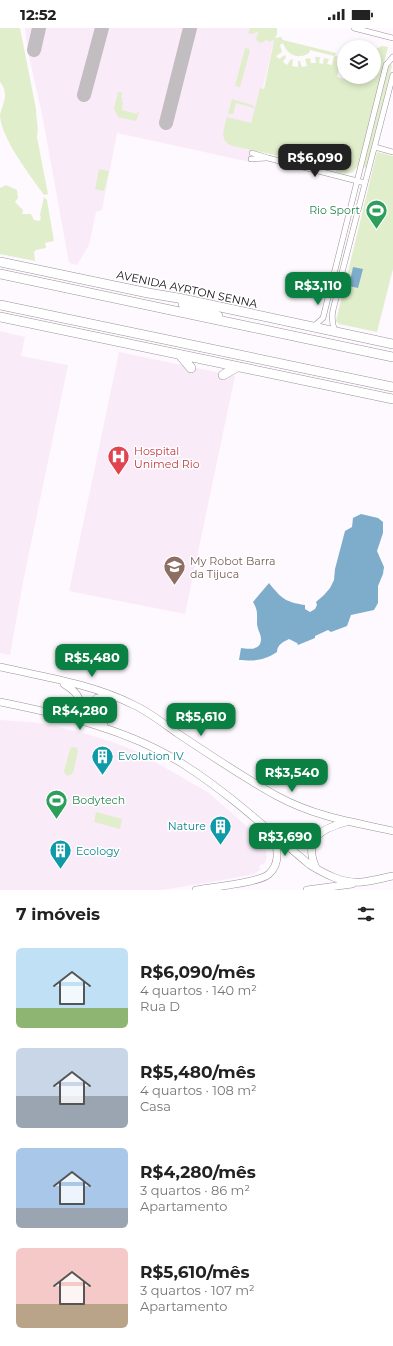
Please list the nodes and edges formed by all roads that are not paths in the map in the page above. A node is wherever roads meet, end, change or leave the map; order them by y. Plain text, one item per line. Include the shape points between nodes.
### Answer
1 (354, 28) edge
2 (393, 38) edge
3 (393, 58) edge
4 (393, 77) edge
5 (375, 147) junction
6 (393, 152) edge
7 (252, 153) dead end
8 (268, 158) junction
9 (251, 159) dead end
10 (360, 170) junction
11 (368, 172) junction
12 (357, 180) junction
13 (365, 183) junction
14 (0, 262) edge
15 (0, 274) edge
16 (148, 293) junction
17 (0, 304) edge
18 (325, 314) junction
19 (332, 316) junction
20 (0, 317) edge
21 (226, 322) junction
22 (312, 327) junction
23 (335, 332) junction
24 (393, 344) edge
25 (354, 349) junction
26 (393, 350) edge
27 (169, 353) junction
28 (234, 354) junction
29 (180, 355) junction
30 (393, 357) edge
31 (237, 367) junction
32 (191, 368) dead end
33 (223, 375) dead end
34 (356, 380) junction
35 (393, 387) edge
36 (393, 395) edge
37 (393, 399) edge
38 (0, 667) edge
39 (59, 680) junction
40 (118, 699) junction
41 (0, 702) edge
42 (54, 713) junction
43 (112, 730) junction
44 (346, 822) junction
45 (268, 828) junction
46 (391, 830) edge
47 (316, 869) junction
48 (393, 876) edge
49 (361, 882) junction
50 (196, 890) edge
51 (307, 890) edge

1 - 2 street
3 - 10 street via 386,65
4 - 5 street
5 - 6 street
5 - 11 street
7 - 8 street
8 - 9 street
8 - 12 street
10 - 11 street
10 - 12 street
11 - 13 street
12 - 13 street
12 - 18 street
13 - 19 street
14 - 16 highway, AVENIDA AYRTON SENNA
15 - 21 highway
16 - 21 highway via 216,315
16 - 22 highway, AVENIDA AYRTON SENNA
17 - 28 highway
18 - 19 street
18 - 22 street via 320,322
19 - 23 street
20 - 27 highway
21 - 25 highway
22 - 23 highway, AVENIDA AYRTON SENNA
23 - 24 highway, AVENIDA AYRTON SENNA
25 - 26 highway
25 - 30 highway
27 - 28 highway
27 - 29 highway
28 - 34 highway
29 - 31 highway
29 - 32 highway
31 - 33 highway
31 - 37 highway
34 - 35 highway
34 - 36 highway
38 - 39 street
39 - 40 street
39 - 42 street via 76,692 78,701 76,707 71,710
40 - 43 street via 97,698 90,706 92,717
40 - 44 street via 147,712 216,759 277,796 300,807
41 - 42 street
42 - 43 street
43 - 45 street via 185,765 228,795
44 - 46 street
44 - 47 street via 332,826 317,835 311,850
45 - 47 street
45 - 50 street via 277,849 276,862 269,874 256,880
47 - 49 street via 333,877
48 - 49 street
49 - 51 street

